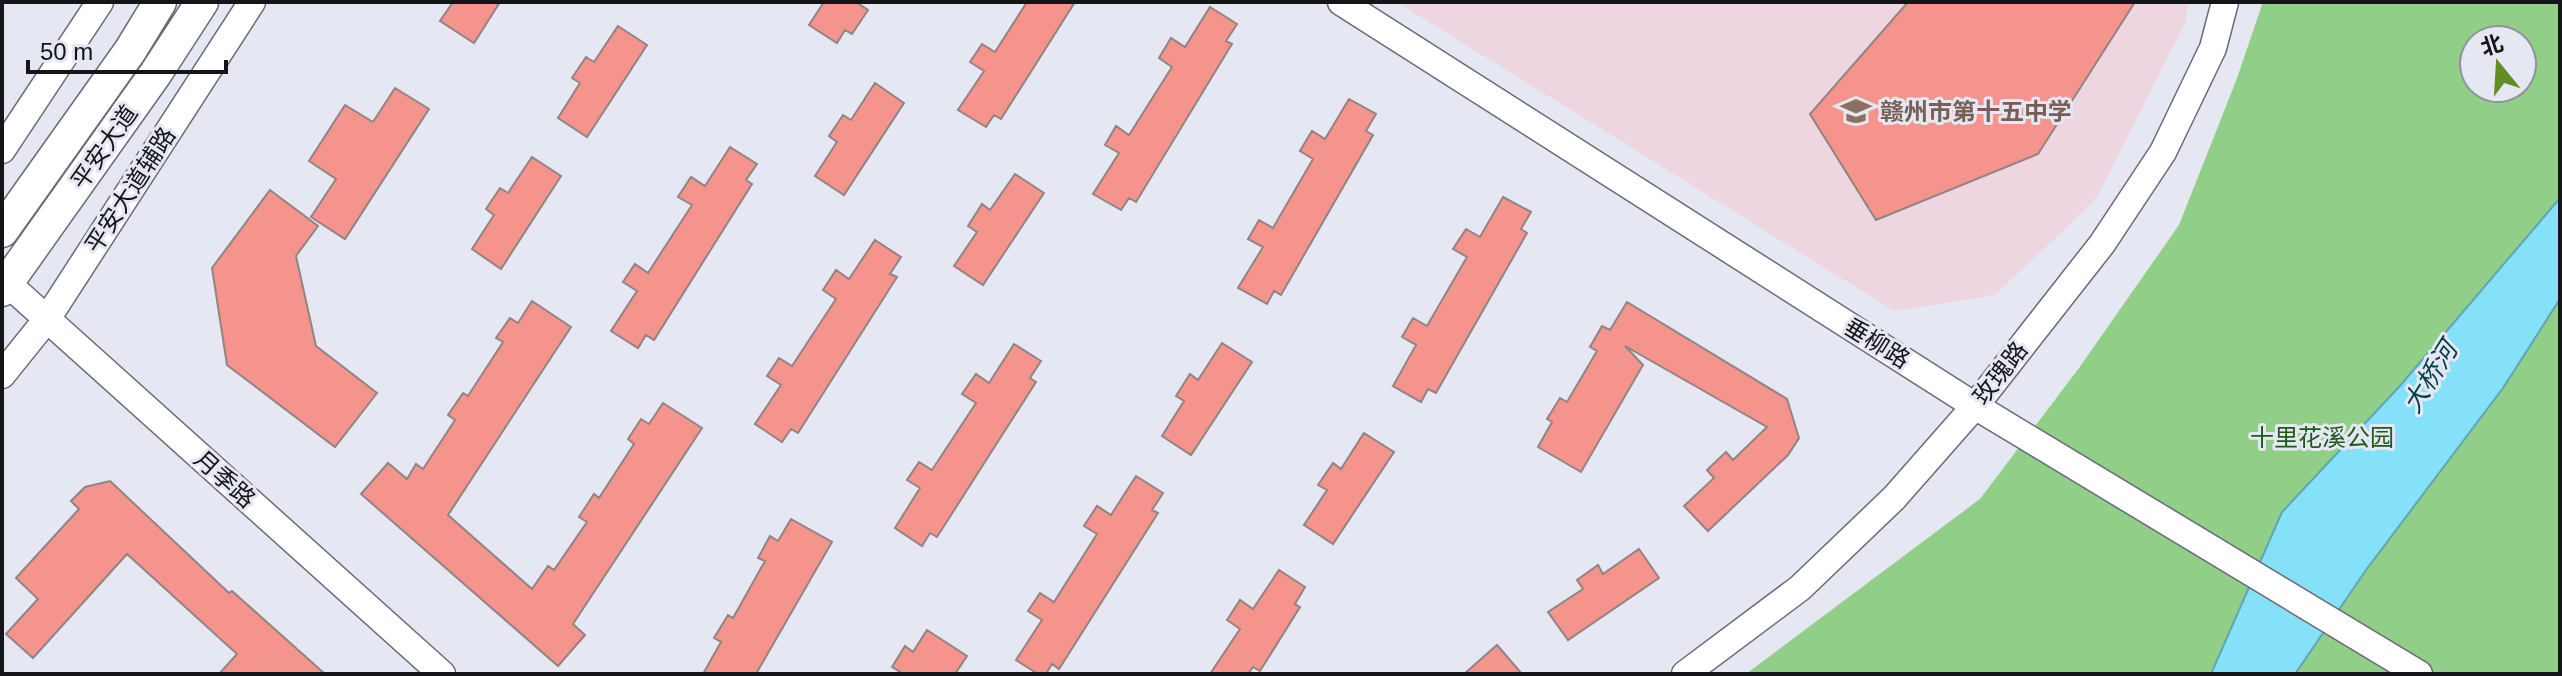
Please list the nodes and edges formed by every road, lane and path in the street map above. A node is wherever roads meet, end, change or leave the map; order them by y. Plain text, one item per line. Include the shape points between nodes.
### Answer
1 (100, 2) edge
2 (160, 2) edge
3 (202, 2) edge
4 (252, 2) edge
5 (1341, 2) edge
6 (2225, 2) edge
7 (2, 150) edge
8 (2, 231) edge
9 (5, 287) edge
10 (47, 319) junction
11 (2, 375) edge
12 (1975, 406) junction
13 (442, 674) edge
14 (1685, 674) edge
15 (2419, 674) edge

1 - 7 street
2 - 8 main road, 平安大道
3 - 9 main road, 平安大道
4 - 10 street, 平安大道辅路
5 - 12 street, 垂柳路
6 - 12 street, 玫瑰路 via 2213,48 2163,152 2102,244
9 - 10 street, 月季路
10 - 11 street, 平安大道辅路
10 - 13 street, 月季路
12 - 14 street, 玫瑰路 via 1894,498 1800,588
12 - 15 street, 垂柳路

